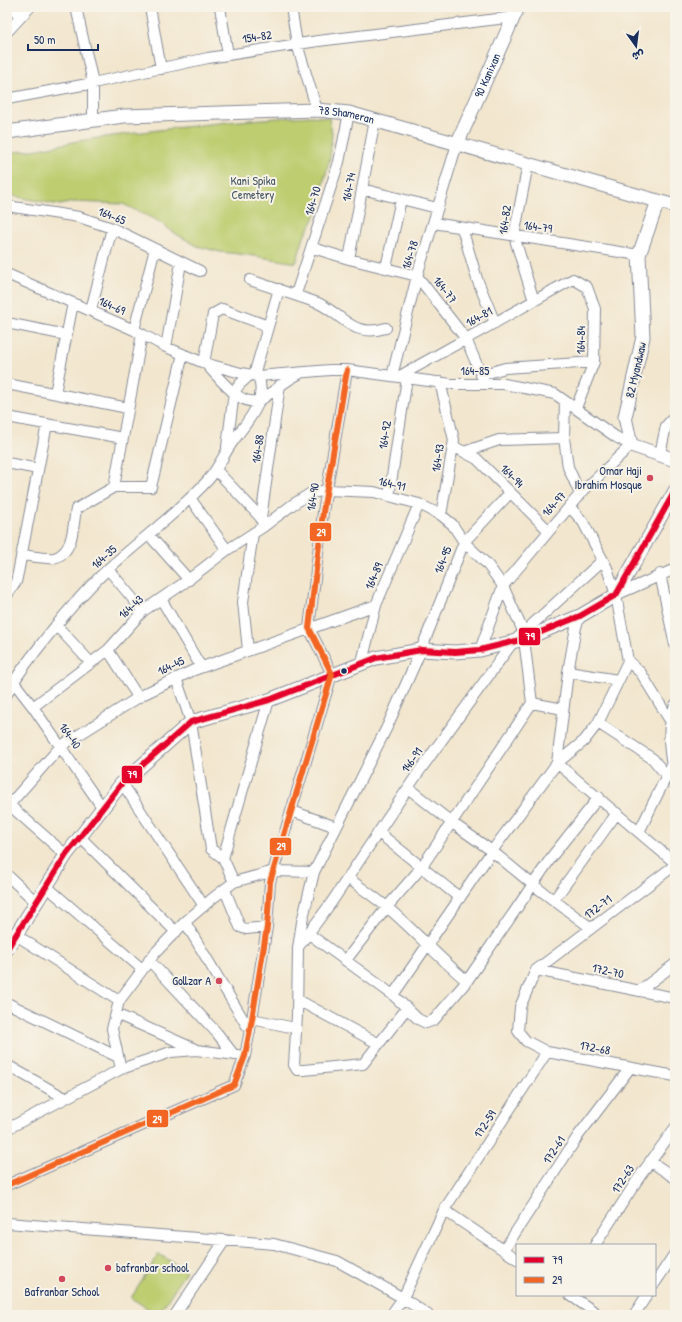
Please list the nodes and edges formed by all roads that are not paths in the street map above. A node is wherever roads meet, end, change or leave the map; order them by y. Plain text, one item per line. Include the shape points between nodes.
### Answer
1 (12, 7) edge
2 (30, 7) edge
3 (76, 7) edge
4 (150, 7) edge
5 (220, 7) edge
6 (291, 7) edge
7 (516, 12) edge
8 (20, 17) junction
9 (7, 32) edge
10 (297, 44) junction
11 (228, 55) junction
12 (161, 69) junction
13 (93, 83) junction
14 (7, 99) edge
15 (317, 110) junction
16 (349, 113) junction
17 (375, 120) junction
18 (93, 121) junction
19 (7, 132) edge
20 (457, 144) junction
21 (528, 164) junction
22 (362, 189) junction
23 (401, 199) junction
24 (658, 201) junction
25 (7, 206) edge
26 (675, 206) edge
27 (438, 208) junction
28 (433, 223) junction
29 (112, 228) junction
30 (462, 228) junction
31 (514, 236) junction
32 (313, 248) junction
33 (154, 250) junction
34 (639, 255) junction
35 (349, 259) junction
36 (181, 263) junction
37 (386, 268) junction
38 (200, 271) dead end
39 (7, 274) edge
40 (417, 276) junction
41 (573, 279) joint
42 (250, 280) dead end
43 (279, 289) junction
44 (296, 294) junction
45 (534, 301) junction
46 (73, 303) junction
47 (91, 310) junction
48 (7, 323) edge
49 (495, 323) junction
50 (268, 326) junction
51 (386, 328) dead end
52 (138, 332) junction
53 (66, 335) junction
54 (466, 339) junction
55 (166, 347) junction
56 (183, 354) junction
57 (594, 362) junction
58 (204, 363) junction
59 (347, 370) junction
60 (304, 372) junction
61 (254, 375) junction
62 (399, 377) junction
63 (483, 379) junction
64 (440, 382) junction
65 (7, 384) edge
66 (280, 385) junction
67 (234, 392) junction
68 (55, 393) junction
69 (261, 400) junction
70 (565, 401) junction
71 (128, 408) junction
72 (576, 408) junction
73 (675, 416) edge
74 (7, 417) edge
75 (47, 424) junction
76 (123, 438) junction
77 (564, 438) junction
78 (453, 446) junction
79 (630, 446) junction
80 (227, 449) junction
81 (464, 452) junction
82 (660, 454) junction
83 (675, 460) edge
84 (7, 463) edge
85 (38, 469) junction
86 (216, 470) junction
87 (114, 487) junction
88 (327, 490) junction
89 (675, 491) edge
90 (510, 493) junction
91 (580, 494) junction
92 (389, 496) junction
93 (190, 498) junction
94 (419, 504) junction
95 (570, 507) junction
96 (441, 515) junction
97 (262, 522) junction
98 (548, 530) junction
99 (253, 533) junction
100 (149, 535) junction
101 (464, 542) junction
102 (227, 550) junction
103 (22, 555) junction
104 (603, 560) junction
105 (108, 569) junction
106 (675, 569) edge
107 (660, 574) junction
108 (188, 580) junction
109 (503, 586) junction
110 (7, 595) edge
111 (616, 595) junction
112 (161, 599) junction
113 (376, 605) junction
114 (143, 611) junction
115 (580, 616) junction
116 (56, 625) junction
117 (309, 628) junction
118 (520, 638) junction
119 (675, 645) edge
120 (108, 650) junction
121 (248, 650) junction
122 (421, 650) junction
123 (480, 650) junction
124 (628, 661) junction
125 (362, 662) junction
126 (91, 663) junction
127 (201, 667) junction
128 (568, 672) junction
129 (332, 674) junction
130 (176, 678) junction
131 (618, 680) junction
132 (13, 681) junction
133 (7, 694) edge
134 (138, 697) junction
135 (269, 700) junction
136 (532, 703) junction
137 (675, 705) edge
138 (33, 707) junction
139 (563, 709) junction
140 (669, 719) junction
141 (191, 722) junction
142 (598, 723) junction
143 (61, 746) junction
144 (557, 763) junction
145 (669, 771) junction
146 (122, 783) junction
147 (675, 784) edge
148 (408, 788) junction
149 (599, 797) junction
150 (8, 804) edge
151 (102, 807) junction
152 (292, 811) junction
153 (617, 813) junction
154 (451, 822) junction
155 (336, 827) junction
156 (639, 832) junction
157 (379, 833) junction
158 (80, 836) junction
159 (492, 851) junction
160 (66, 856) junction
161 (223, 858) junction
162 (675, 864) edge
163 (421, 868) junction
164 (274, 871) junction
165 (314, 872) junction
166 (7, 875) edge
167 (348, 878) junction
168 (234, 882) junction
169 (532, 884) junction
170 (46, 886) junction
171 (225, 890) junction
172 (460, 898) junction
173 (554, 900) junction
174 (36, 902) junction
175 (204, 906) junction
176 (387, 907) junction
177 (186, 922) junction
178 (267, 927) junction
179 (591, 928) junction
180 (176, 932) junction
181 (309, 934) junction
182 (16, 935) junction
183 (429, 945) junction
184 (298, 948) junction
185 (7, 950) edge
186 (149, 960) junction
187 (346, 960) junction
188 (675, 964) edge
189 (142, 970) junction
190 (536, 970) junction
191 (467, 981) junction
192 (639, 991) junction
193 (393, 995) junction
194 (675, 998) edge
195 (119, 1000) junction
196 (298, 1000) junction
197 (7, 1003) edge
198 (407, 1008) junction
199 (116, 1014) junction
200 (252, 1019) junction
201 (295, 1028) junction
202 (250, 1031) junction
203 (379, 1044) junction
204 (196, 1050) junction
205 (547, 1052) junction
206 (234, 1055) junction
207 (245, 1056) junction
208 (118, 1057) junction
209 (7, 1065) edge
210 (630, 1068) junction
211 (121, 1069) junction
212 (675, 1076) edge
213 (65, 1098) junction
214 (8, 1127) edge
215 (675, 1128) edge
216 (650, 1161) junction
217 (675, 1178) edge
218 (7, 1185) edge
219 (444, 1210) junction
220 (7, 1223) edge
221 (225, 1240) junction
222 (596, 1244) edge
223 (504, 1250) junction
224 (675, 1253) edge
225 (516, 1258) edge
226 (656, 1282) edge
227 (571, 1296) edge
228 (646, 1296) edge
229 (403, 1298) junction
230 (175, 1315) edge
231 (391, 1315) edge
232 (428, 1315) edge
233 (599, 1315) edge
234 (634, 1315) edge

1 - 8 street
2 - 8 street
3 - 13 street
4 - 12 street
5 - 11 street
6 - 10 street
7 - 10 street, 154-82
7 - 20 street, 90 Kanixan
8 - 9 street
10 - 11 street, 154-82
10 - 15 street
11 - 12 street, 154-82
12 - 13 street, 154-82
13 - 14 street, 154-82
13 - 18 street
15 - 16 street, 78 Shameran
15 - 18 street, 78 Shameran via 124,116
16 - 17 street, 78 Shameran
16 - 32 street, 164-70
17 - 20 street, 78 Shameran
17 - 22 street, 164-74
18 - 19 street, 78 Shameran
20 - 21 street, 78 Shameran
20 - 27 street, 164-78
21 - 24 street, 78 Shameran
21 - 31 street, 164-82
22 - 23 street
22 - 35 street, 164-74
23 - 27 street
23 - 37 street
24 - 26 street, 78 Shameran
24 - 34 street, 82 Myandwaw
25 - 29 street, 164-65 via 79,217
27 - 28 street, 164-78
28 - 30 street, 164-79
28 - 40 street, 164-78
29 - 33 street, 164-65
29 - 47 street
30 - 31 street, 164-79
30 - 49 street via 477,279
31 - 34 street, 164-79
31 - 45 street, 164-82
32 - 35 street
32 - 44 street, 164-70
33 - 36 street, 164-65
33 - 52 street
34 - 79 street, 82 Myandwaw via 643,337 625,417
35 - 37 street
36 - 38 street, 164-65
36 - 55 street
37 - 40 street
39 - 46 street, 164-69
40 - 54 street, 164-77
40 - 62 street, 164-78
41 - 45 street, 164-81
41 - 57 street, 164-84 via 587,287 595,309
42 - 43 street
43 - 44 street
43 - 50 street
44 - 51 street via 329,308 355,329 371,331
45 - 49 street, 164-81
46 - 47 street, 164-69
46 - 53 street
47 - 52 street, 164-69
48 - 53 street
49 - 54 street, 164-81
50 - 58 street via 222,309 218,310 214,314
50 - 61 street
52 - 55 street, 164-69
52 - 71 street
53 - 68 street
54 - 62 street, 164-81
54 - 63 street, 164-77
55 - 56 street, 164-69
56 - 58 street, 164-69
56 - 87 street via 151,487
57 - 63 street via 505,368
57 - 72 street, 164-84
58 - 61 street, 164-69
58 - 67 street, 164-69
59 - 60 street, 164-85
59 - 62 street, 164-85
59 - 88 street, 164-90
60 - 61 street, 164-85
60 - 66 street, 164-85
61 - 67 street via 240,384
61 - 69 street via 261,385
62 - 64 street, 164-85
62 - 92 street, 164-92
63 - 64 street, 164-85
63 - 70 street, 164-85 via 555,394
64 - 78 street, 164-93 via 454,440
65 - 68 street
66 - 69 street, 164-85
66 - 97 street, 164-88
67 - 69 street, 164-69 via 247,401
67 - 80 street, 164-35
68 - 71 street
69 - 80 street, 164-35
70 - 72 street, 164-85
70 - 77 street
71 - 76 street
72 - 79 street, 164-85
73 - 82 street via 666,426
74 - 75 street
75 - 76 street
75 - 85 street
76 - 87 street
77 - 81 street, 164-93 via 499,440
77 - 91 street via 568,467
78 - 81 street, 164-94
78 - 96 street, 164-93
79 - 82 street
79 - 91 street, 164-97
80 - 86 street, 164-35
81 - 90 street, 164-94 via 476,459
82 - 83 street
84 - 85 street
85 - 103 street
86 - 93 street, 164-35
86 - 97 street
87 - 103 street via 76,509 71,539 63,553 53,558
88 - 92 street, 164-91 via 374,492
88 - 97 street, 164-91 via 311,493
88 - 117 street, 164-90
89 - 111 street
90 - 98 street, 164-94
90 - 101 street, 164-95
91 - 95 street, 164-97
92 - 94 street, 164-91
93 - 100 street, 164-35
93 - 102 street
94 - 96 street, 164-91
94 - 113 street, 164-89
95 - 98 street, 164-97
95 - 104 street via 583,522
96 - 101 street, 164-91 via 452,524
97 - 99 street, 164-91
98 - 109 street, 164-97
99 - 102 street, 164-43
99 - 121 street via 243,602
100 - 105 street, 164-35
100 - 108 street
101 - 109 street, 164-91 via 487,564
101 - 122 street, 164-95
102 - 108 street, 164-43
103 - 110 street via 16,582
104 - 111 street
104 - 118 street, 146-91
105 - 114 street
105 - 116 street, 164-35
106 - 107 street
107 - 111 street
107 - 119 street
108 - 112 street, 164-43
109 - 118 street
109 - 123 street, 164-97
111 - 115 street
111 - 124 street
112 - 114 street, 164-43
112 - 127 street
113 - 117 street, 164-45
113 - 125 street, 164-89
114 - 120 street, 164-43
115 - 118 street
115 - 128 street
116 - 126 street
116 - 132 street, 164-35
117 - 121 street, 164-45
117 - 129 street
118 - 123 street
118 - 136 street
118 - 148 street, 146-91 via 482,683
120 - 126 street, 164-43
120 - 134 street
121 - 127 street, 164-45
122 - 123 street
122 - 125 street via 401,652
122 - 155 street, 164-95 via 387,727
124 - 131 street
124 - 140 street via 641,673
125 - 129 street
126 - 138 street, 164-43
127 - 130 street, 164-45
128 - 131 street
128 - 139 street
129 - 135 street
129 - 152 street
130 - 134 street, 164-45
130 - 141 street
131 - 142 street
132 - 133 street, 164-35
132 - 138 street, 164-40
134 - 143 street, 164-45
135 - 141 street
135 - 161 street
136 - 139 street
136 - 154 street
137 - 140 street
138 - 143 street, 164-40
139 - 144 street
140 - 145 street
141 - 146 street
141 - 161 street via 210,849
142 - 144 street via 584,741
142 - 145 street
143 - 150 street, 164-45
143 - 151 street, 164-40
144 - 149 street
144 - 159 street
145 - 147 street
145 - 156 street
146 - 151 street
146 - 175 street
148 - 154 street
148 - 157 street, 146-91
149 - 153 street
149 - 169 street
150 - 160 street
151 - 158 street
152 - 155 street
152 - 164 street
153 - 156 street
153 - 173 street
154 - 159 street
154 - 163 street
155 - 165 street, 164-95
156 - 162 street
157 - 163 street
157 - 167 street, 146-91
158 - 160 street
158 - 180 street
159 - 169 street
159 - 172 street
160 - 170 street
161 - 168 street
162 - 179 street, 172-71
163 - 172 street
163 - 176 street
164 - 165 street
164 - 168 street
164 - 178 street via 270,882
165 - 184 street, 164-95
166 - 174 street
167 - 176 street
167 - 181 street, 146-91
168 - 171 street
169 - 173 street
169 - 191 street
170 - 174 street
170 - 189 street
171 - 175 street
171 - 178 street via 240,927
172 - 183 street
173 - 179 street
174 - 182 street
175 - 177 street
176 - 183 street
176 - 187 street
177 - 180 street
177 - 202 street
178 - 200 street
179 - 190 street, 172-71
180 - 186 street
181 - 184 street, 146-91
181 - 187 street
182 - 185 street
182 - 195 street
183 - 191 street
183 - 193 street
184 - 196 street, 164-95
186 - 189 street
186 - 206 street via 217,1033
187 - 193 street
188 - 192 street
189 - 195 street
190 - 192 street, 172-70
190 - 205 street, 172-68 via 520,1007 518,1031 526,1041
191 - 198 street via 434,1020 422,1021
192 - 194 street, 172-70
193 - 198 street
195 - 199 street
196 - 201 street, 164-95
196 - 203 street
197 - 208 street
198 - 203 street
199 - 204 street
199 - 208 street via 112,1029
200 - 201 street
200 - 202 street
201 - 203 street, 164-95 via 294,1065 297,1070 363,1064
202 - 207 street
204 - 206 street
204 - 211 street via 171,1052
205 - 210 street, 172-68
205 - 219 street, 172-59
206 - 207 street
207 - 218 street via 234,1085
208 - 211 street
209 - 213 street
210 - 212 street, 172-68
210 - 223 street, 172-61 via 578,1136
211 - 213 street
213 - 214 street
215 - 216 street, 172-63
216 - 217 street
216 - 222 street, 172-63
219 - 223 street
219 - 229 street, 172-59
220 - 221 street
221 - 229 street via 274,1244 337,1261
221 - 230 street
223 - 225 street
224 - 226 street
227 - 233 street
228 - 234 street
229 - 231 street, 172-59
229 - 232 street

